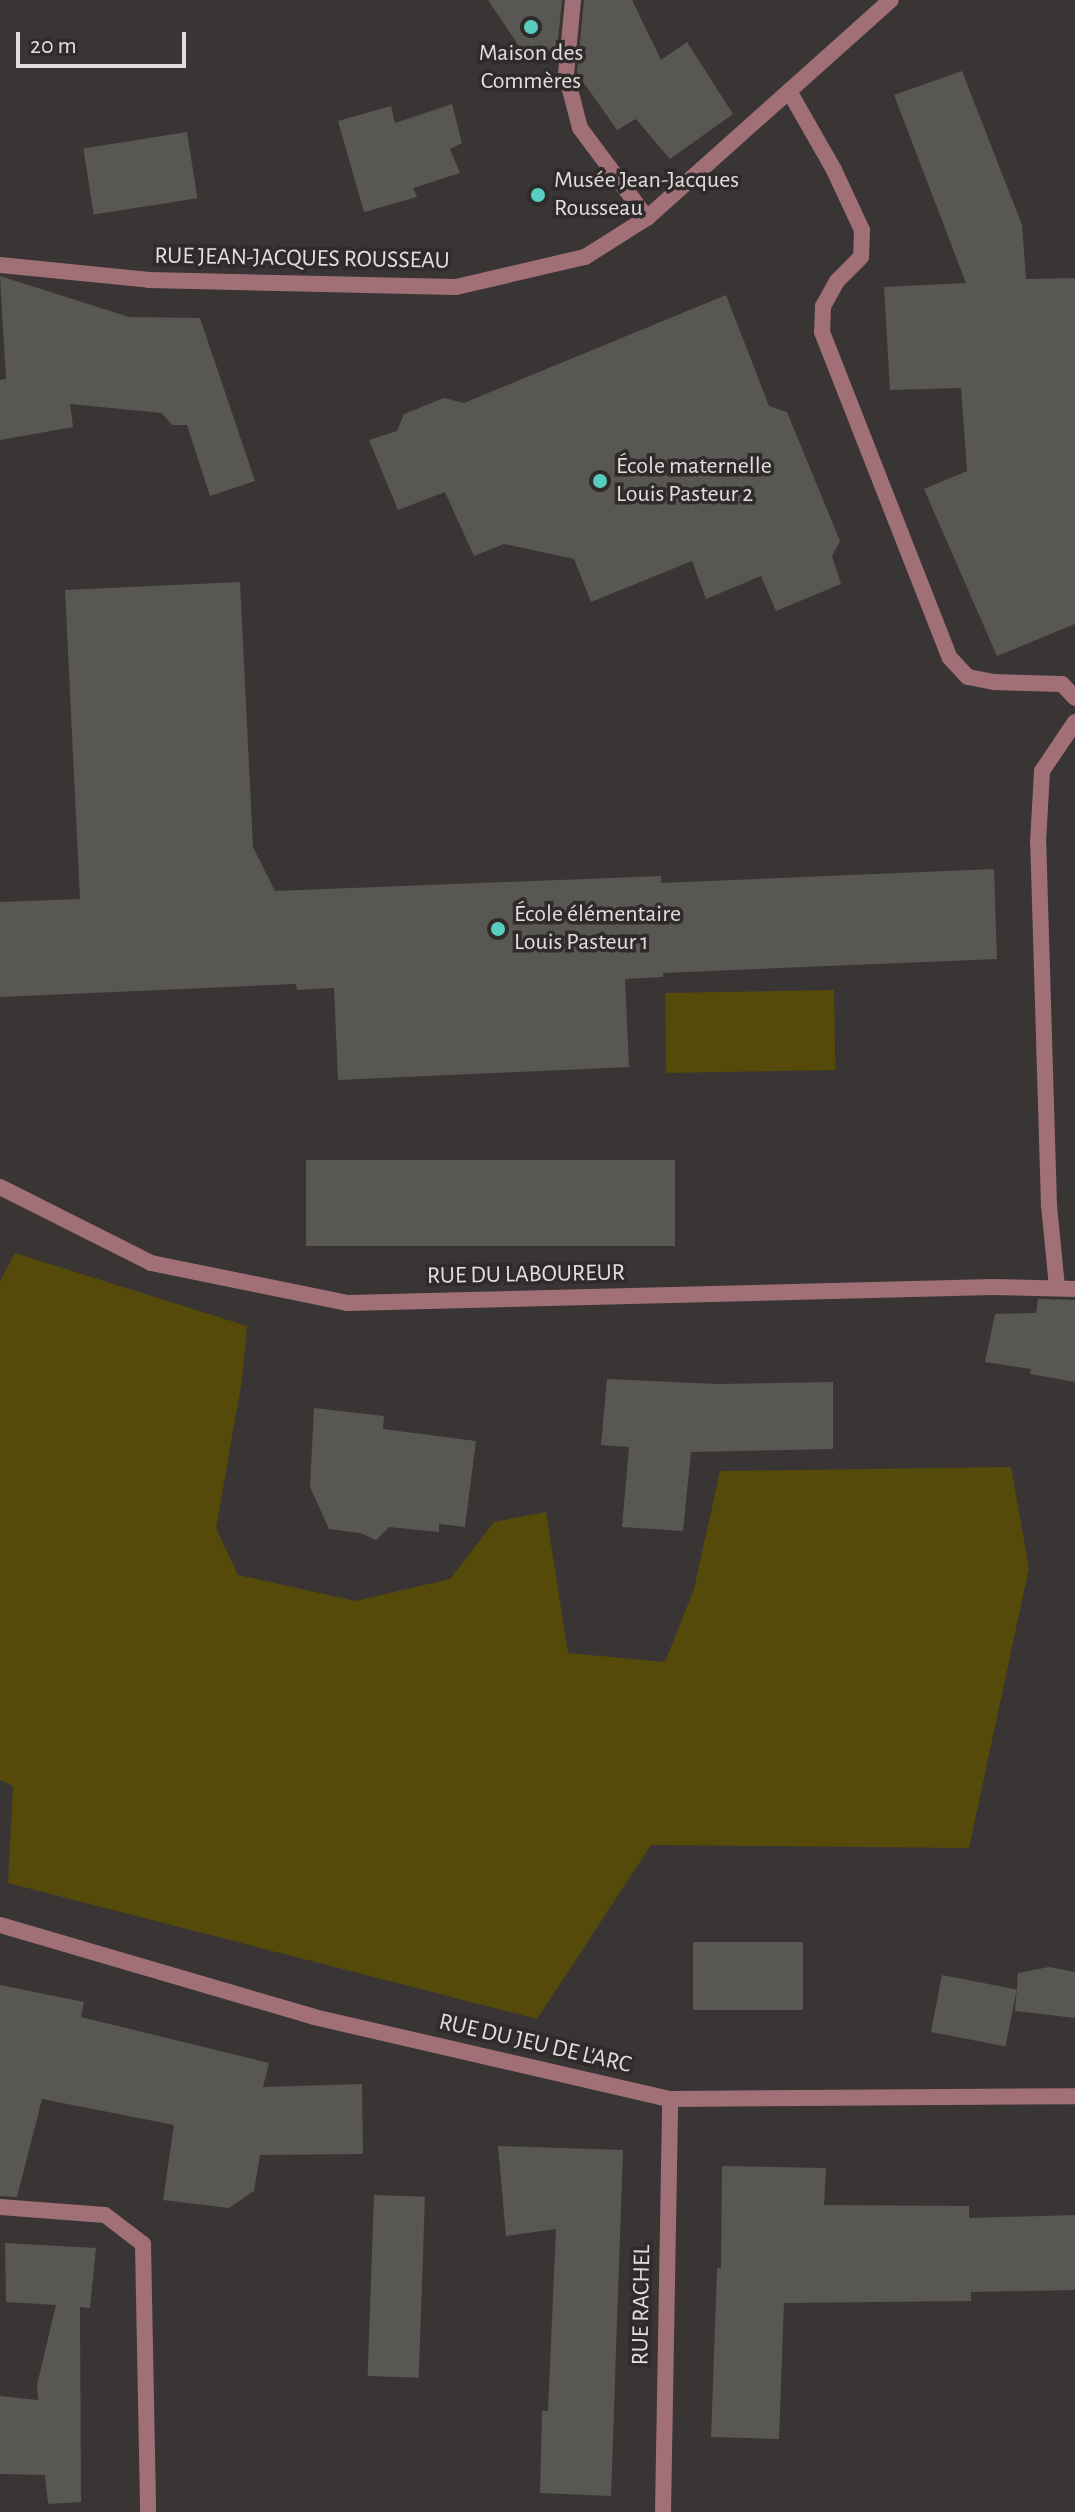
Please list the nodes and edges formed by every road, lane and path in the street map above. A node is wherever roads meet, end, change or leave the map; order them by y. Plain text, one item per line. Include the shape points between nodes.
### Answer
1 (573, 0) edge
2 (891, 0) edge
3 (789, 91) junction
4 (647, 218) junction
5 (0, 265) edge
6 (1075, 698) edge
7 (1075, 722) edge
8 (0, 1187) edge
9 (1057, 1287) junction
10 (1075, 1289) edge
11 (0, 1925) edge
12 (1075, 2096) edge
13 (670, 2099) junction
14 (0, 2207) edge
15 (148, 2512) edge
16 (663, 2512) edge

1 - 4 street via 566,74 580,128
2 - 3 street, RUE JEAN-JACQUES ROUSSEAU
3 - 4 street, RUE JEAN-JACQUES ROUSSEAU
3 - 6 street via 862,230 861,257 837,281 823,306 822,332 950,658 968,677 1062,684
4 - 5 street, RUE JEAN-JACQUES ROUSSEAU via 585,257 456,287 149,280
7 - 9 street via 1042,771 1038,843 1049,1206
8 - 9 street, RUE DU LABOUREUR via 151,1263 347,1303
9 - 10 street, RUE DU LABOUREUR
11 - 13 street, RUE DU JEU DE L'ARC via 314,2017
12 - 13 street, RUE DU JEU DE L'ARC
13 - 16 street, RUE RACHEL
14 - 15 street via 105,2215 143,2244

